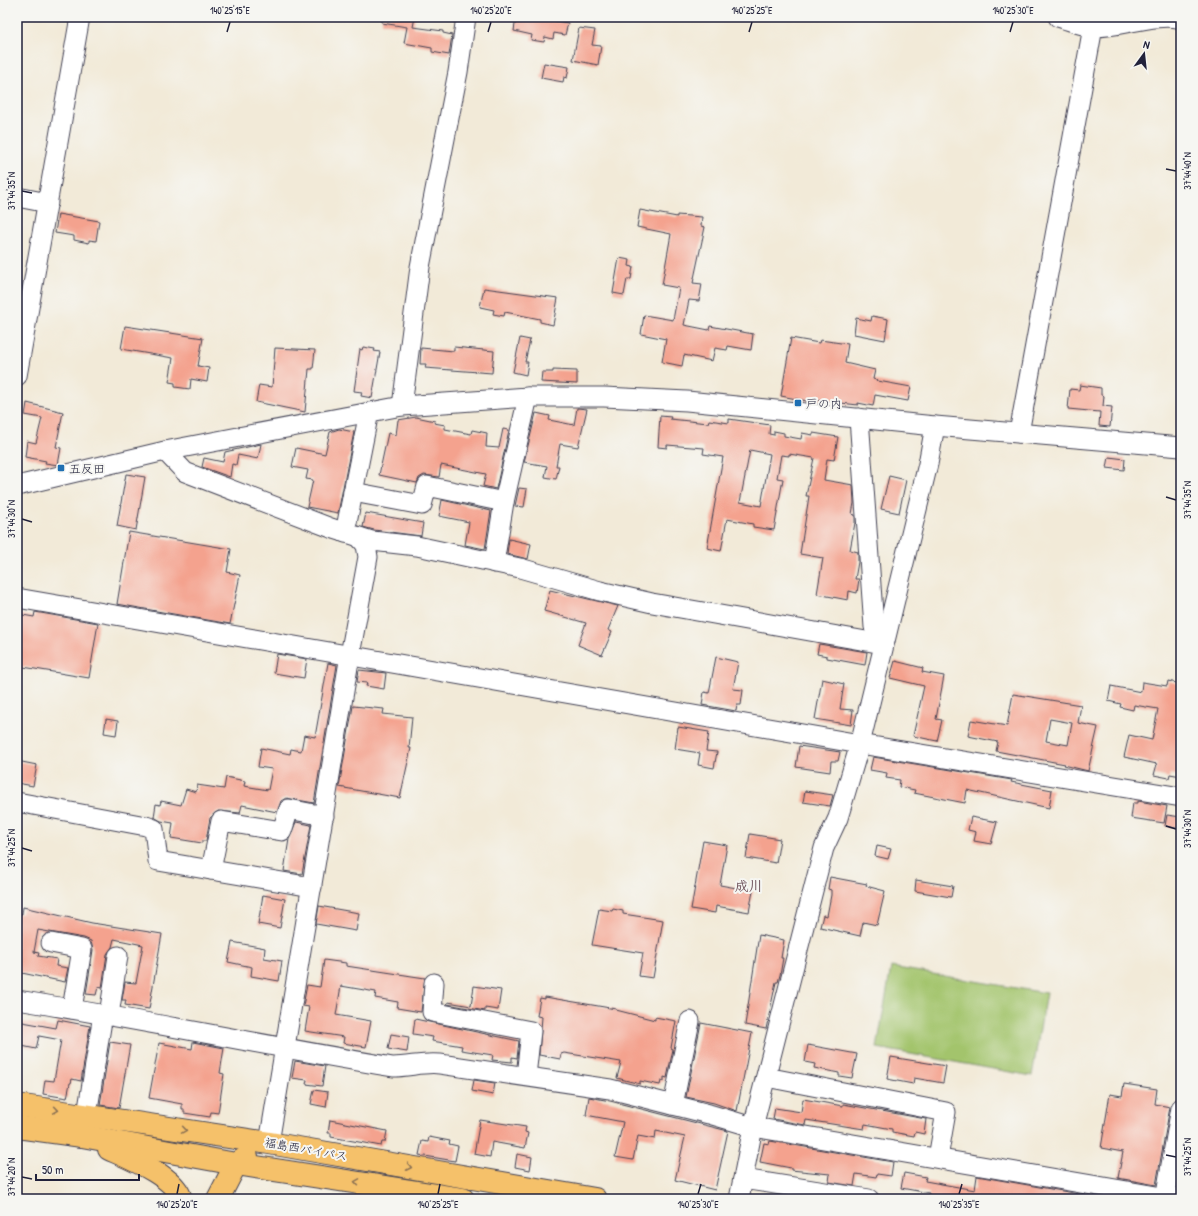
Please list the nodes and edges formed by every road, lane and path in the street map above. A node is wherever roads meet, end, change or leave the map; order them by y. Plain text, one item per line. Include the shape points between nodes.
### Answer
1 (80, 17) edge
2 (466, 17) edge
3 (1058, 17) edge
4 (1181, 19) edge
5 (1094, 27) junction
6 (17, 197) edge
7 (48, 203) junction
8 (17, 376) edge
9 (528, 397) junction
10 (402, 406) junction
11 (369, 412) junction
12 (859, 418) junction
13 (935, 426) junction
14 (1019, 433) junction
15 (1181, 447) edge
16 (165, 451) junction
17 (17, 486) edge
18 (353, 492) junction
19 (504, 502) junction
20 (352, 535) junction
21 (494, 563) junction
22 (17, 598) edge
23 (884, 642) junction
24 (350, 655) junction
25 (860, 744) junction
26 (1181, 797) edge
27 (17, 802) edge
28 (324, 816) junction
29 (212, 870) junction
30 (312, 887) junction
31 (51, 943) dead end
32 (118, 956) dead end
33 (434, 984) dead end
34 (17, 1000) edge
35 (72, 1009) junction
36 (106, 1014) junction
37 (690, 1021) dead end
38 (286, 1049) junction
39 (526, 1076) junction
40 (766, 1077) junction
41 (17, 1104) edge
42 (673, 1105) junction
43 (1181, 1108) edge
44 (87, 1115) junction
45 (17, 1127) edge
46 (753, 1127) junction
47 (82, 1136) junction
48 (269, 1143) junction
49 (938, 1158) junction
50 (373, 1161) junction
51 (236, 1164) junction
52 (743, 1179) junction
53 (397, 1194) edge
54 (1168, 1198) edge
55 (181, 1199) edge
56 (218, 1199) edge
57 (463, 1199) edge
58 (594, 1199) edge
59 (739, 1199) edge
60 (869, 1199) edge

1 - 7 street
2 - 10 street via 458,72 420,267
3 - 5 street
4 - 5 street via 1168,18
5 - 14 street
6 - 7 street
7 - 8 street
9 - 10 street
9 - 12 street via 687,401
9 - 19 street
10 - 11 street
11 - 16 street
11 - 18 street
12 - 13 street
12 - 23 street via 874,627
13 - 14 street
13 - 23 street
14 - 15 street
16 - 17 street
16 - 20 street via 186,472
18 - 19 street via 422,505 427,486
18 - 20 street
19 - 21 street
20 - 21 street via 372,541 417,546
20 - 24 street via 366,545 368,557
21 - 23 street via 652,603
22 - 24 street
23 - 25 street
24 - 25 street
24 - 28 street
25 - 26 street
25 - 40 street via 838,818 824,848
27 - 29 street via 146,826 154,829 158,861
28 - 29 street via 289,809 282,831 221,821
28 - 30 street
29 - 30 street
30 - 38 street
31 - 35 street via 82,949
32 - 36 street
33 - 39 street via 432,1012 531,1031
34 - 35 street
35 - 36 street
36 - 38 street
36 - 44 street
37 - 42 street
38 - 39 street via 393,1067 430,1063
38 - 48 street
39 - 42 street via 610,1089
40 - 46 street
40 - 49 street via 946,1112
41 -> 44 highway, 福島西バイパス
42 - 46 street
43 - 54 street
44 -> 48 highway, 福島西バイパス
45 - 47 highway, 福島西バイパス
46 - 49 street
46 - 52 street
47 - 51 highway, 福島西バイパス
47 - 55 highway via 152,1169 167,1180
48 - 50 highway, 福島西バイパス
48 - 51 highway
49 - 54 street
50 - 53 highway
50 -> 58 highway, 福島西バイパス
53 -> 51 highway, 福島西バイパス
51 - 56 highway
52 - 59 street
52 - 60 street
53 - 57 highway, 福島西バイパス

